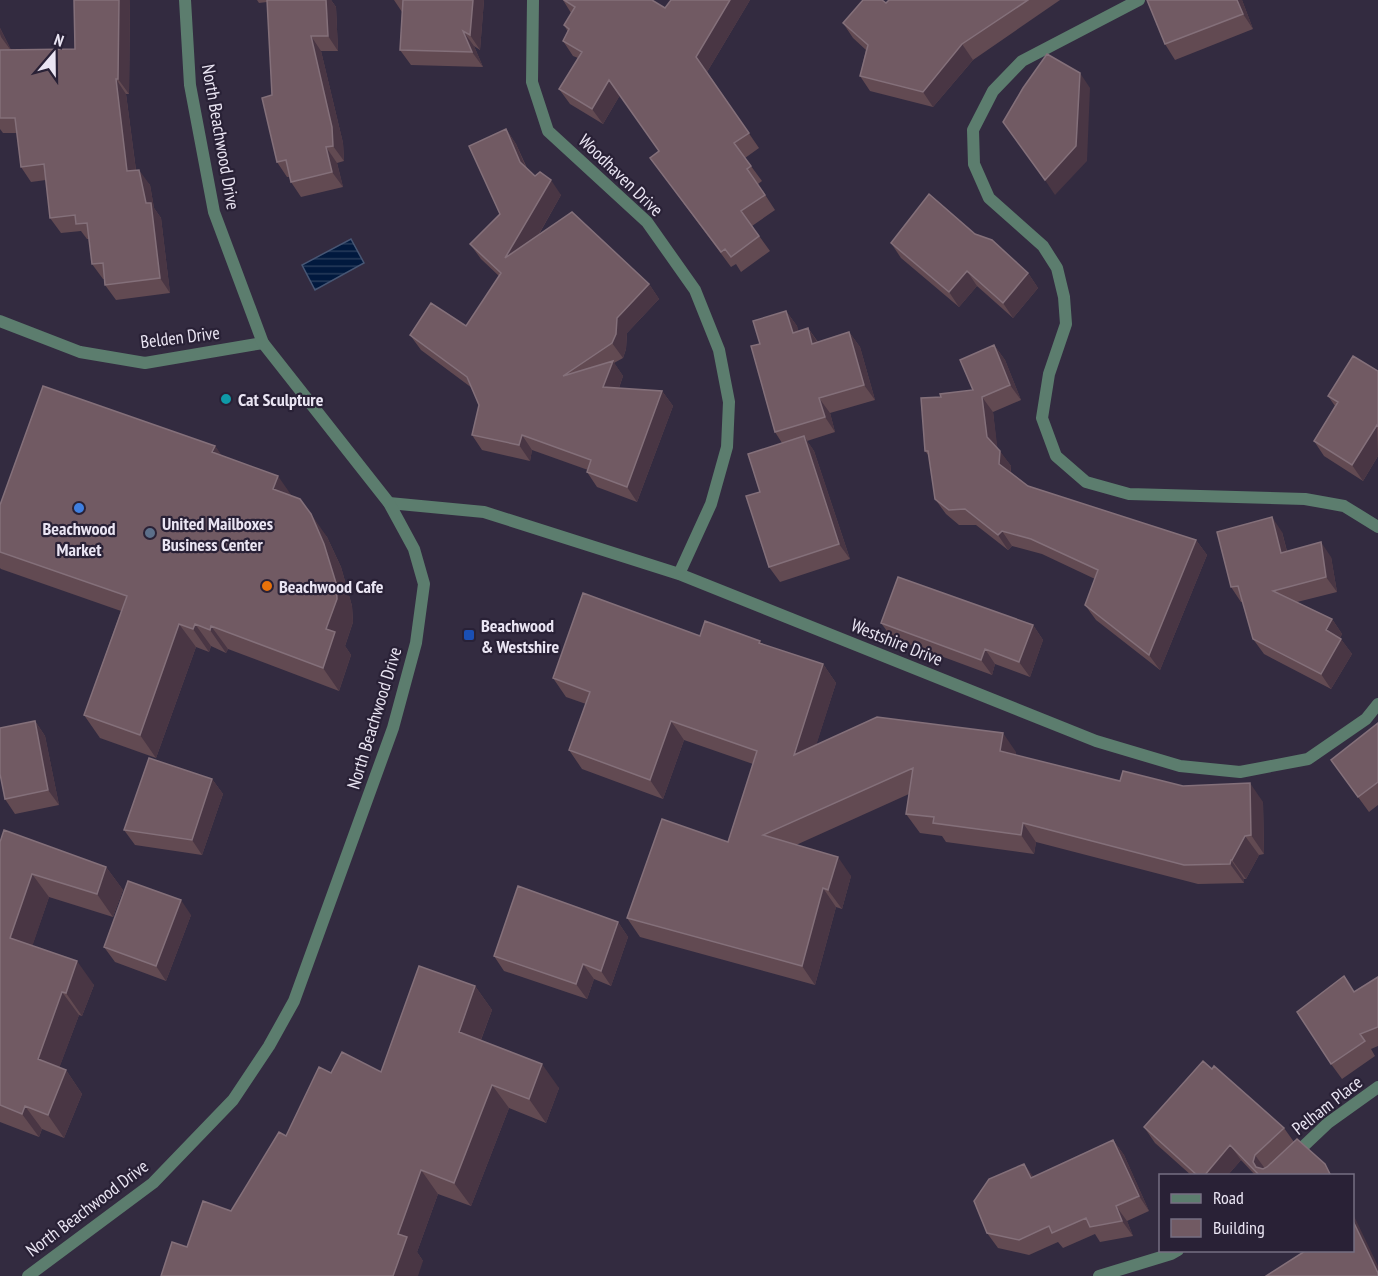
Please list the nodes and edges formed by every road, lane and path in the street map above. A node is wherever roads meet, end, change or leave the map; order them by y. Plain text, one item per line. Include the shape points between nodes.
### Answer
1 (185, 0) edge
2 (533, 0) edge
3 (1139, 0) edge
4 (0, 321) edge
5 (263, 343) junction
6 (389, 503) junction
7 (1378, 527) edge
8 (679, 574) junction
9 (1378, 704) edge
10 (1378, 1088) edge
11 (1274, 1174) edge
12 (1176, 1252) edge
13 (28, 1276) edge
14 (1099, 1276) edge

1 - 5 street, North Beachwood Drive via 190,85 214,212
2 - 8 street, Woodhaven Drive via 532,82 548,131 647,222 695,290 719,350 729,402 728,447 711,504
3 - 7 street via 1022,61 993,91 972,130 974,164 989,198 1042,246 1057,268 1065,324 1049,374 1042,418 1056,456 1086,482 1129,494 1305,499 1344,506
4 - 5 street, Belden Drive via 80,352 145,363
5 - 6 street, North Beachwood Drive
6 - 8 street, Westshire Drive via 484,512
6 - 13 street, North Beachwood Drive via 414,549 424,584 416,643 393,728 294,1001 233,1100 153,1183
8 - 9 street, Westshire Drive via 1096,741 1180,766 1240,772 1308,759 1366,719
10 - 11 street, Pelham Place via 1328,1123
12 - 14 street

